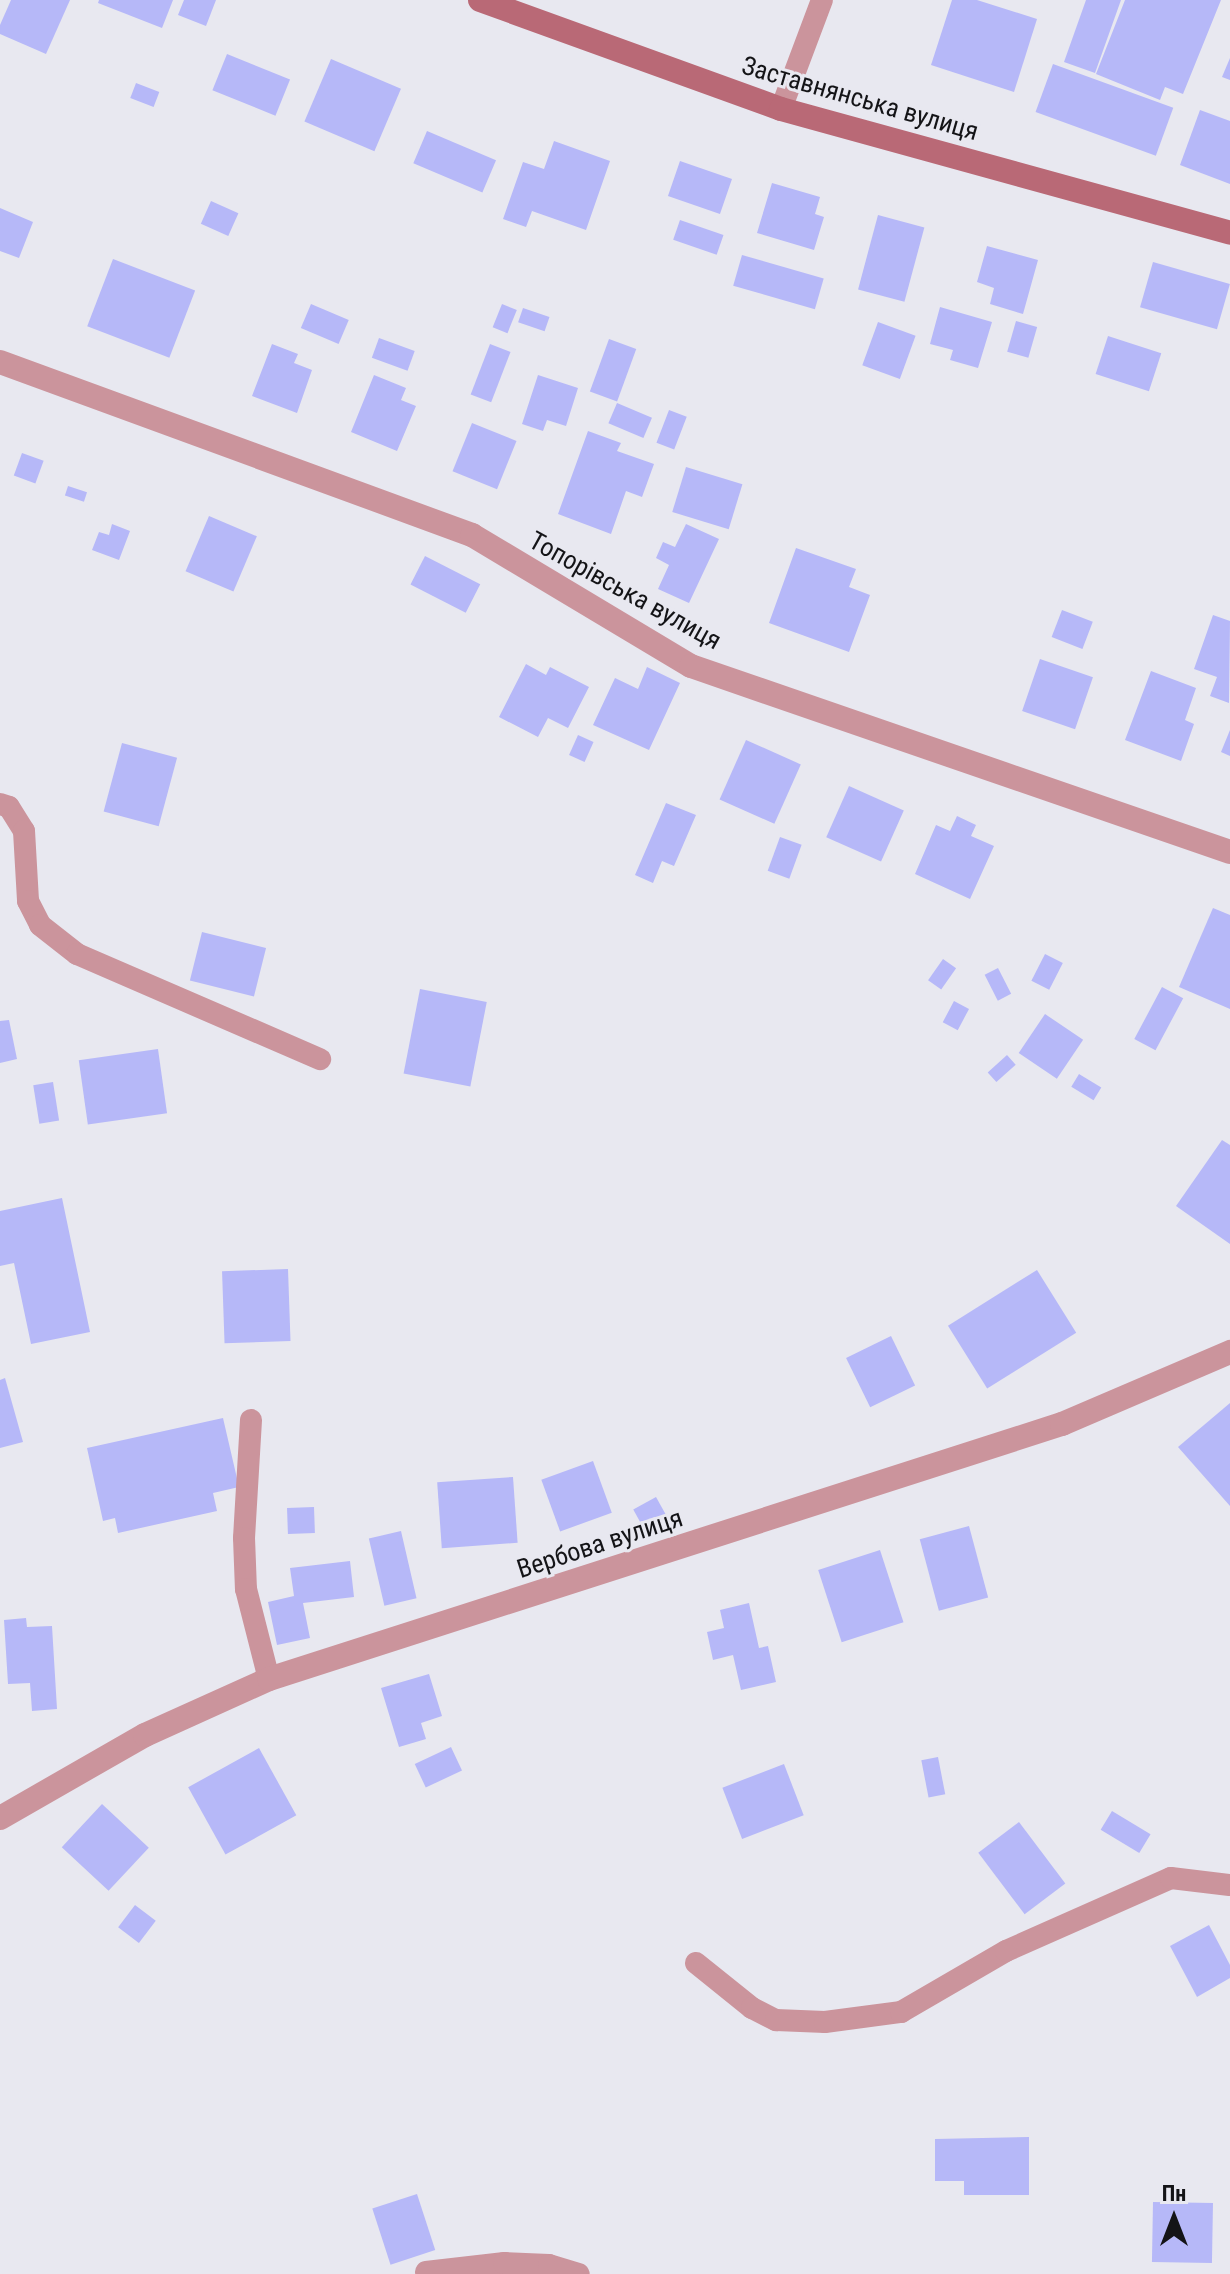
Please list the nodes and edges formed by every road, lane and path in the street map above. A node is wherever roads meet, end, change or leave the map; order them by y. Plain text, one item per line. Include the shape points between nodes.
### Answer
1 (480, 0) edge
2 (822, 0) edge
3 (781, 109) junction
4 (1230, 233) edge
5 (0, 362) edge
6 (0, 804) edge
7 (1230, 852) edge
8 (320, 1059) dead end
9 (1230, 1352) edge
10 (251, 1420) dead end
11 (269, 1679) junction
12 (0, 1818) edge
13 (1230, 1885) edge
14 (696, 1963) dead end
15 (426, 2272) edge
16 (579, 2274) edge

1 - 3 street, Заставнянська вулиця
2 - 3 lane
3 - 4 street, Заставнянська вулиця
5 - 7 street, Топорівська вулиця via 472,535 691,666
6 - 8 lane via 9,807 24,831 28,901 40,925 77,954
9 - 11 street, Вербова вулиця via 1062,1424
10 - 11 lane via 246,1589
11 - 12 street, Вербова вулиця via 145,1735
13 - 14 lane via 1171,1878 1006,1951 901,2012 825,2022 776,2020 752,2008
15 - 16 lane via 504,2263 549,2265

